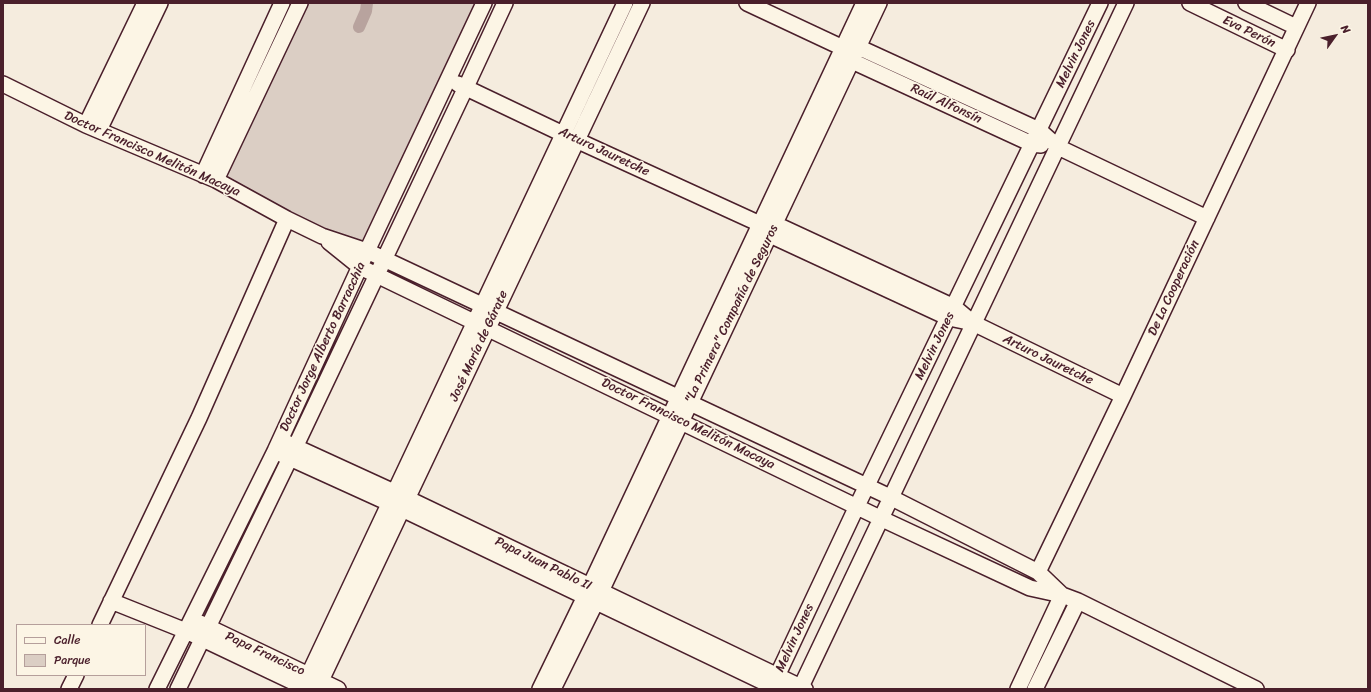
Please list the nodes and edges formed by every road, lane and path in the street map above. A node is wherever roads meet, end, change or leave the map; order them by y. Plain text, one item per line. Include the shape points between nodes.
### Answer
1 (144, 3) edge
2 (160, 3) edge
3 (283, 3) edge
4 (484, 3) edge
5 (505, 3) edge
6 (625, 3) edge
7 (642, 3) edge
8 (747, 3) edge
9 (864, 3) edge
10 (879, 3) edge
11 (1100, 3) edge
12 (1126, 3) edge
13 (1190, 3) edge
14 (1246, 3) edge
15 (1308, 3) edge
16 (298, 6) edge
17 (1296, 27) junction
18 (858, 47) junction
19 (843, 48) junction
20 (1286, 50) junction
21 (852, 61) junction
22 (448, 79) junction
23 (3, 84) edge
24 (466, 87) junction
25 (92, 128) junction
26 (563, 134) junction
27 (1035, 137) junction
28 (578, 140) junction
29 (1058, 147) junction
30 (209, 178) junction
31 (1207, 218) junction
32 (287, 219) junction
33 (769, 228) junction
34 (322, 236) junction
35 (367, 250) junction
36 (385, 259) junction
37 (360, 267) junction
38 (377, 275) junction
39 (490, 308) junction
40 (951, 312) junction
41 (973, 323) junction
42 (481, 325) junction
43 (1123, 396) junction
44 (684, 400) junction
45 (676, 418) junction
46 (277, 445) junction
47 (293, 453) junction
48 (867, 486) junction
49 (890, 497) junction
50 (398, 501) junction
51 (857, 506) junction
52 (880, 518) junction
53 (1038, 572) junction
54 (593, 594) junction
55 (1062, 595) junction
56 (1078, 600) junction
57 (111, 601) junction
58 (100, 624) edge
59 (188, 625) junction
60 (205, 633) junction
61 (76, 676) edge
62 (310, 685) edge
63 (774, 685) edge
64 (802, 688) edge
65 (69, 689) edge
66 (158, 689) edge
67 (178, 689) edge
68 (338, 689) edge
69 (540, 689) edge
70 (553, 689) edge
71 (1018, 689) edge
72 (1035, 689) edge
73 (1256, 689) edge

1 - 25 street
2 - 25 street
3 - 16 street
3 - 30 street
4 - 22 street, Doctor Jorge Alberto Barracchia
5 - 24 street, Doctor Jorge Alberto Barracchia
6 - 26 street, José María de Gárate
7 - 28 street, José María de Gárate
8 - 19 street, Raúl Alfonsín
9 - 19 street, "La Primera" Compañía de Seguros
10 - 18 street, "La Primera" Compañía de Seguros
11 - 27 street, Melvin Jones
12 - 29 street, Melvin Jones
13 - 20 street, Eva Perón
14 - 17 street, Eva Perón
15 - 17 street, De La Cooperación
16 - 30 street
17 - 20 street, De La Cooperación
18 - 19 street, Raúl Alfonsín
18 - 21 street, "La Primera" Compañía de Seguros
18 - 27 street, Raúl Alfonsín
19 - 21 street
19 - 33 street, "La Primera" Compañía de Seguros
20 - 31 street, De La Cooperación
21 - 27 street, Raúl Alfonsín
21 - 33 street, "La Primera" Compañía de Seguros
22 - 24 street, Arturo Jauretche
22 - 35 street, Doctor Jorge Alberto Barracchia
23 - 25 street, Doctor Francisco Melitón Macaya
24 - 26 street, Arturo Jauretche
24 - 36 street, Doctor Jorge Alberto Barracchia
25 - 30 street, Doctor Francisco Melitón Macaya
26 - 28 street, Arturo Jauretche
26 - 39 street, José María de Gárate
27 - 29 street, Raúl Alfonsín
27 - 40 street, Melvin Jones
28 - 33 street, Arturo Jauretche
28 - 39 street, José María de Gárate
29 - 31 street, Raúl Alfonsín
29 - 41 street, Melvin Jones
30 - 32 street, Doctor Francisco Melitón Macaya
31 - 43 street, De La Cooperación
32 - 34 street, Doctor Francisco Melitón Macaya
32 - 57 street via 199,418
33 - 40 street, Arturo Jauretche
33 - 44 street, "La Primera" Compañía de Seguros
34 - 35 street, Doctor Francisco Melitón Macaya
34 - 37 street, Doctor Francisco Melitón Macaya
35 - 36 street, Doctor Francisco Melitón Macaya
35 - 37 street, Doctor Jorge Alberto Barracchia
36 - 38 street, Doctor Jorge Alberto Barracchia
36 - 39 street, Doctor Francisco Melitón Macaya
37 - 38 street, Doctor Francisco Melitón Macaya
37 - 46 street, Doctor Jorge Alberto Barracchia
38 - 42 street, Doctor Francisco Melitón Macaya
38 - 47 street, Doctor Jorge Alberto Barracchia
39 - 42 street, José María de Gárate
39 - 44 street, Doctor Francisco Melitón Macaya
40 - 41 street, Arturo Jauretche
40 - 48 street, Melvin Jones
41 - 43 street, Arturo Jauretche
41 - 49 street, Melvin Jones
42 - 45 street, Doctor Francisco Melitón Macaya
42 - 50 street, José María de Gárate
43 - 53 street, De La Cooperación
44 - 45 street, "La Primera" Compañía de Seguros
44 - 48 street, Doctor Francisco Melitón Macaya
45 - 51 street, Doctor Francisco Melitón Macaya
45 - 54 street, "La Primera" Compañía de Seguros
46 - 47 street, Papa Juan Pablo II
46 - 59 street, Doctor Jorge Alberto Barracchia
47 - 50 street, Papa Juan Pablo II
47 - 60 street, Doctor Jorge Alberto Barracchia
48 - 49 street, Doctor Francisco Melitón Macaya
48 - 51 street, Melvin Jones
49 - 52 street, Melvin Jones
49 - 53 street, Doctor Francisco Melitón Macaya
50 - 54 street, Papa Juan Pablo II
50 - 62 street, José María de Gárate
51 - 52 street, Doctor Francisco Melitón Macaya
51 - 63 street, Melvin Jones
52 - 55 street, Doctor Francisco Melitón Macaya via 1030,588
52 - 64 street, Melvin Jones
53 - 55 street, Doctor Francisco Melitón Macaya
54 - 63 street, Papa Juan Pablo II
54 - 69 street, "La Primera" Compañía de Seguros
54 - 70 street, "La Primera" Compañía de Seguros
55 - 56 street, Doctor Francisco Melitón Macaya
55 - 71 street
56 - 72 street
56 - 73 street, Doctor Francisco Melitón Macaya
57 - 58 street
57 - 59 street, Papa Francisco
59 - 60 street, Papa Francisco
59 - 66 street, Doctor Jorge Alberto Barracchia
60 - 62 street, Papa Francisco
60 - 67 street, Doctor Jorge Alberto Barracchia
61 - 65 street
62 - 68 street, Papa Francisco
63 - 64 street, Papa Juan Pablo II

